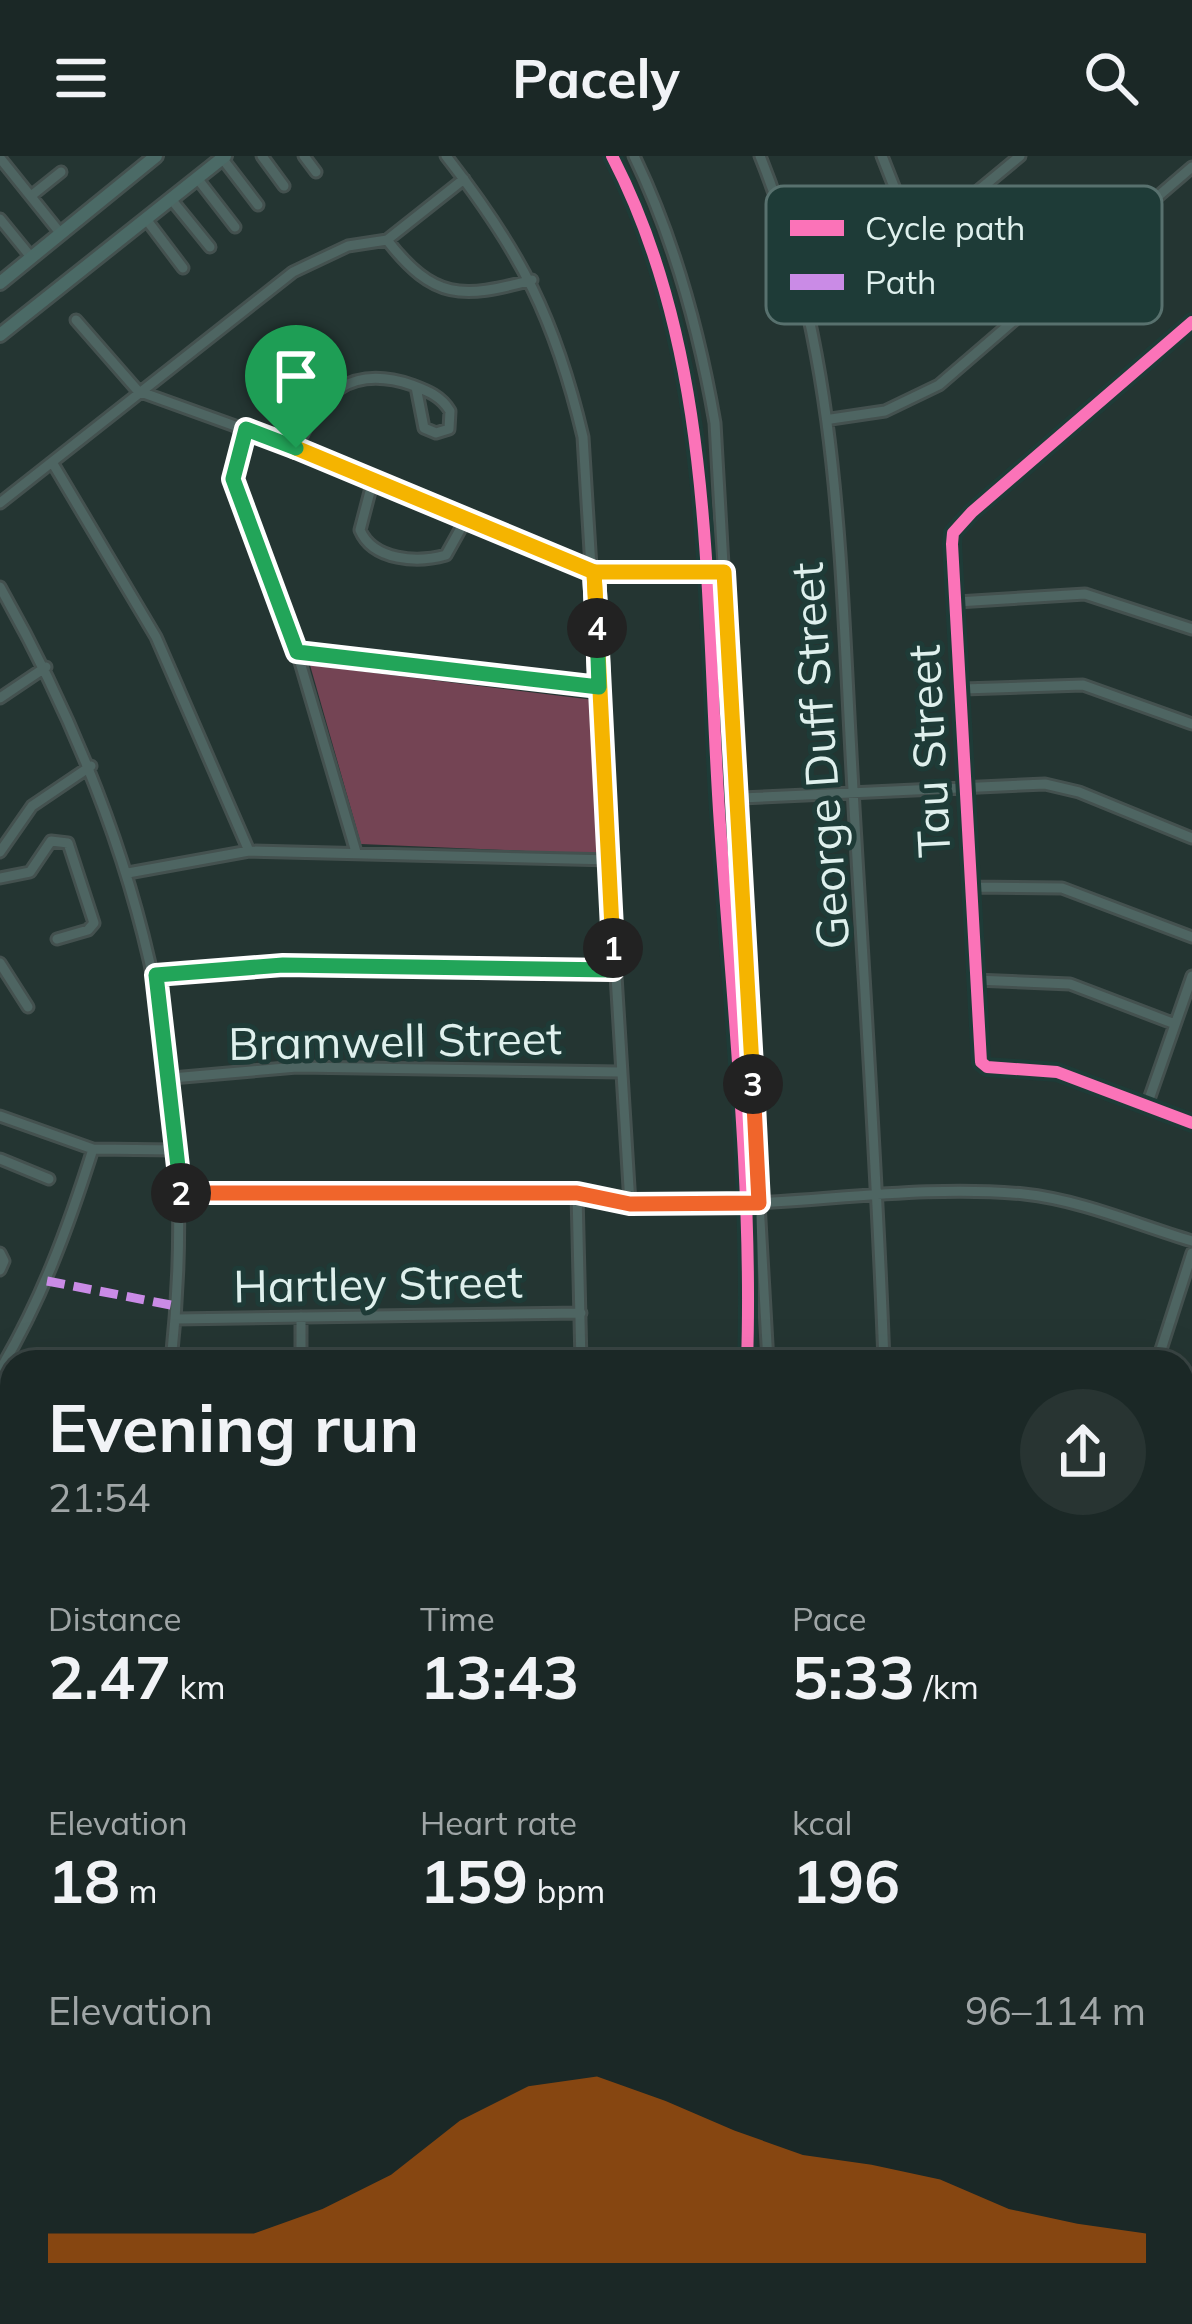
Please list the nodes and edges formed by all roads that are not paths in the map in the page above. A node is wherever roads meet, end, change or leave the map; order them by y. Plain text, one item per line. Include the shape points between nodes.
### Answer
1 (156, 156) edge
2 (262, 156) edge
3 (304, 156) edge
4 (446, 156) edge
5 (612, 156) edge
6 (634, 156) edge
7 (760, 156) edge
8 (882, 156) edge
9 (1020, 156) edge
10 (223, 157) edge
11 (4, 158) edge
12 (1192, 166) edge
13 (61, 172) dead end
14 (316, 172) dead end
15 (197, 178) junction
16 (464, 179) junction
17 (284, 186) dead end
18 (770, 186) edge
19 (894, 186) edge
20 (984, 186) edge
21 (1162, 192) edge
22 (31, 196) junction
23 (171, 199) junction
24 (258, 205) dead end
25 (0, 219) edge
26 (146, 219) junction
27 (235, 227) dead end
28 (61, 233) junction
29 (387, 240) junction
30 (210, 247) dead end
31 (32, 257) junction
32 (183, 268) dead end
33 (532, 280) junction
34 (0, 283) edge
35 (76, 320) dead end
36 (1192, 322) edge
37 (813, 324) edge
38 (1009, 324) edge
39 (0, 335) edge
40 (416, 387) junction
41 (138, 391) junction
42 (830, 419) junction
43 (246, 429) junction
44 (296, 448) junction
45 (52, 462) junction
46 (373, 480) junction
47 (0, 503) edge
48 (466, 519) junction
49 (594, 572) junction
50 (724, 572) junction
51 (704, 573) junction
52 (0, 587) edge
53 (957, 602) junction
54 (1192, 629) edge
55 (297, 652) junction
56 (46, 668) junction
57 (599, 687) junction
58 (964, 689) junction
59 (0, 698) edge
60 (1192, 724) edge
61 (91, 766) junction
62 (964, 788) junction
63 (853, 793) junction
64 (718, 799) junction
65 (740, 799) junction
66 (1192, 838) edge
67 (249, 851) junction
68 (0, 852) edge
69 (356, 852) junction
70 (612, 860) junction
71 (128, 874) junction
72 (0, 878) edge
73 (971, 887) junction
74 (1192, 937) edge
75 (57, 939) dead end
76 (0, 963) edge
77 (613, 970) junction
78 (156, 975) junction
79 (1192, 976) edge
80 (975, 980) junction
81 (28, 1007) dead end
82 (1175, 1024) junction
83 (620, 1072) junction
84 (172, 1078) junction
85 (1147, 1105) junction
86 (0, 1116) edge
87 (1192, 1123) edge
88 (93, 1149) junction
89 (177, 1150) junction
90 (0, 1160) edge
91 (49, 1179) dead end
92 (577, 1193) junction
93 (182, 1196) junction
94 (878, 1196) junction
95 (759, 1203) junction
96 (630, 1204) junction
97 (742, 1204) junction
98 (1192, 1241) edge
99 (0, 1252) edge
100 (1192, 1253) edge
101 (0, 1270) edge
102 (581, 1313) junction
103 (301, 1317) junction
104 (176, 1319) junction
105 (12, 1350) edge
106 (172, 1350) edge
107 (301, 1350) edge
108 (581, 1350) edge
109 (747, 1350) edge
110 (767, 1350) edge
111 (884, 1350) edge
112 (1161, 1350) edge

1 - 28 main road
2 - 17 street
3 - 14 street
4 - 16 street
5 - 51 street via 662,280 685,373
6 - 50 street via 704,356
7 - 18 street, George Duff Street
8 - 19 street
9 - 20 street
10 - 15 main road
10 - 24 street
11 - 22 street
12 - 21 street
13 - 22 street
15 - 23 main road
15 - 27 street
16 - 29 street
16 - 33 street
22 - 28 street
23 - 26 main road
23 - 30 street
25 - 31 street
26 - 32 street
26 - 39 main road
28 - 31 main road
29 - 33 street via 412,271 444,291
29 - 41 street via 315,258
31 - 34 main road
33 - 49 street via 563,354 583,437
35 - 41 street
36 - 53 street, Tau Street via 958,526
37 - 42 street, George Duff Street
38 - 42 street via 939,385 885,411
40 - 40 street via 447,406 448,429 424,428
40 - 44 street via 380,377 346,381 321,401
41 - 43 street
41 - 45 street
42 - 63 street, George Duff Street
43 - 44 street
43 - 55 street via 233,479
44 - 46 street
45 - 47 street
45 - 67 street via 156,637
46 - 48 street
46 - 48 street via 361,536 388,554 446,555
48 - 49 street
49 - 51 street
49 - 57 street
50 - 51 street
50 - 65 street
51 - 64 street
52 - 56 street
53 - 54 street, Tau Street via 1085,594
53 - 58 street, Tau Street
55 - 57 street
55 - 69 street
56 - 59 street
56 - 61 street
57 - 70 street
58 - 60 street via 1083,685
58 - 62 street, Tau Street
61 - 68 street via 32,806
61 - 71 street
62 - 63 street
62 - 66 street via 1064,787
62 - 73 street, Tau Street
63 - 65 street
63 - 94 street, George Duff Street
64 - 65 street
64 - 97 street
65 - 95 street
67 - 69 street
67 - 71 street
69 - 70 street
70 - 77 street
71 - 78 street
72 - 75 street via 30,872 51,842 68,843 94,923
73 - 74 street via 1062,887
73 - 80 street, Tau Street
76 - 81 street
77 - 78 street via 283,965
77 - 83 street
78 - 84 street
79 - 82 street
80 - 82 street via 1070,984
80 - 85 street, Tau Street via 983,1065 1057,1072
82 - 85 street
83 - 84 street, Bramwell Street via 297,1067
83 - 96 street
84 - 89 street
85 - 87 street, Tau Street
86 - 88 street
88 - 89 street
88 - 105 street via 62,1246
89 - 93 street
90 - 91 street
92 - 93 street
92 - 96 street
92 - 102 street
93 - 104 street
94 - 95 street
94 - 98 street via 1025,1194
94 - 111 street, George Duff Street
95 - 97 street
95 - 110 street
96 - 97 street
97 - 109 street
99 - 101 street
100 - 112 street
102 - 103 street, Hartley Street
102 - 108 street
103 - 104 street, Hartley Street
103 - 107 street
104 - 106 street

